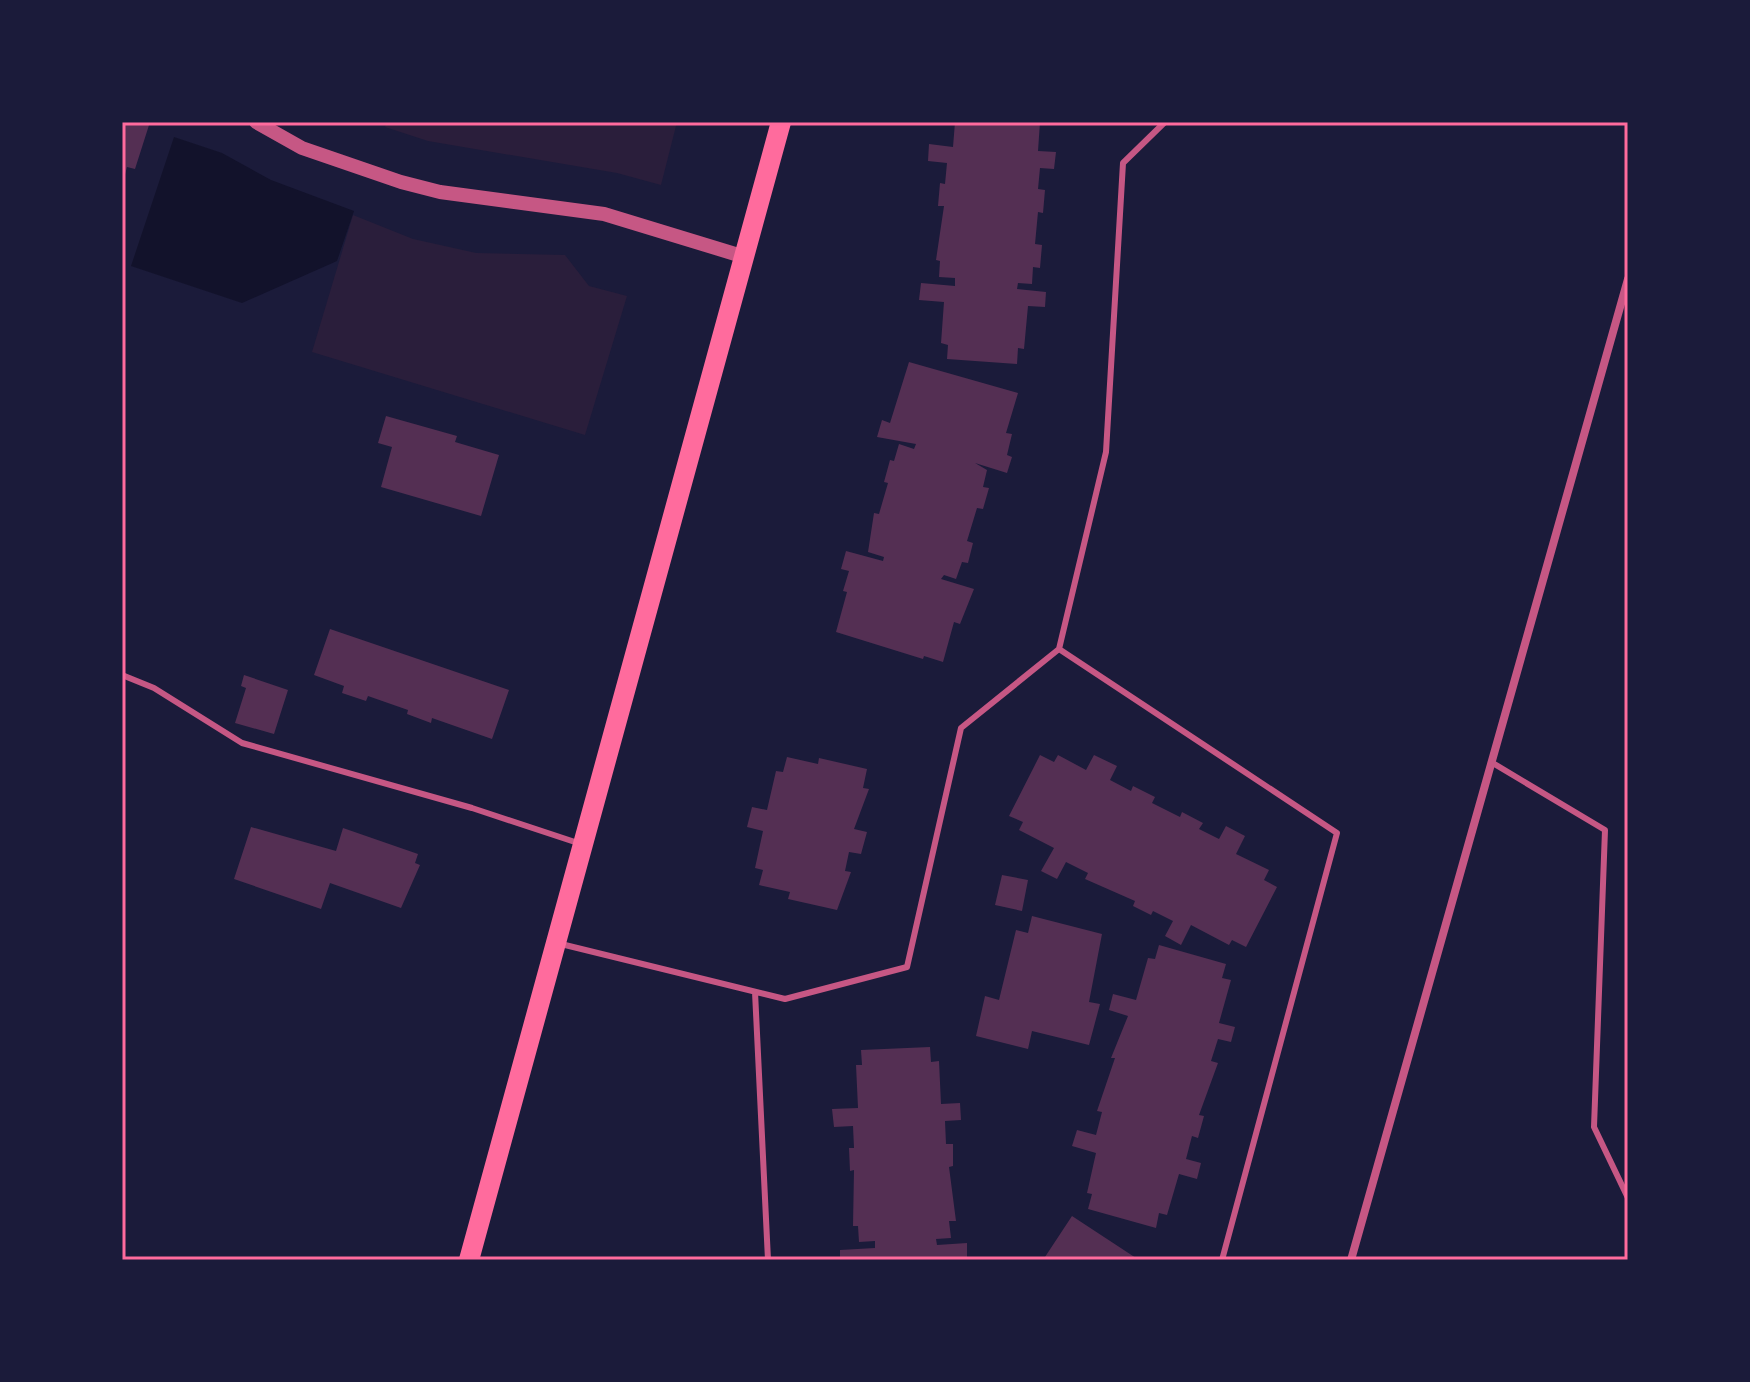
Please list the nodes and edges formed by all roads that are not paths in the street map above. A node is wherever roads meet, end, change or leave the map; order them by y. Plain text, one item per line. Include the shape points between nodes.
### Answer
1 (256, 122) edge
2 (781, 122) edge
3 (1165, 122) edge
4 (745, 257) junction
5 (1628, 279) edge
6 (1059, 649) junction
7 (122, 675) edge
8 (1489, 761) junction
9 (584, 845) junction
10 (557, 943) junction
11 (755, 992) junction
12 (1628, 1198) edge
13 (469, 1260) edge
14 (768, 1260) edge
15 (1222, 1260) edge
16 (1351, 1260) edge

1 - 4 street via 302,148 401,182 604,214
2 - 4 main road
3 - 6 lane via 1123,163 1106,452
4 - 9 main road
5 - 8 street
6 - 11 lane via 961,728 907,967 785,999
6 - 15 lane via 1337,833
7 - 9 lane via 154,688 242,743
8 - 12 lane via 1605,830 1594,1127
8 - 16 street
9 - 10 main road
10 - 11 lane
10 - 13 main road
11 - 14 lane

